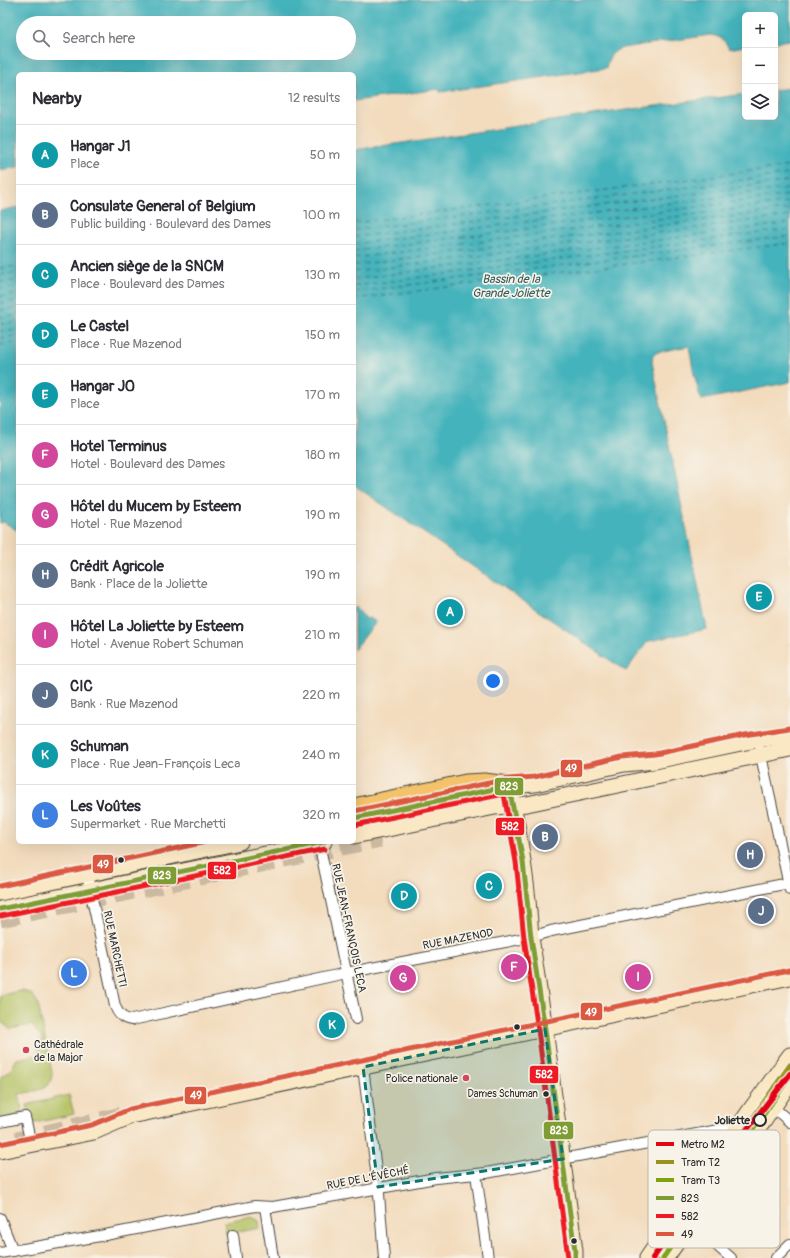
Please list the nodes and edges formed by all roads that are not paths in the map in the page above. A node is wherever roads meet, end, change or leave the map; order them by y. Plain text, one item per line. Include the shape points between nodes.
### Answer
1 (790, 735) edge
2 (759, 748) junction
3 (790, 749) edge
4 (509, 786) junction
5 (513, 806) junction
6 (356, 808) edge
7 (356, 818) edge
8 (356, 836) edge
9 (231, 844) edge
10 (317, 844) edge
11 (322, 844) edge
12 (87, 875) junction
13 (789, 886) edge
14 (90, 890) junction
15 (0, 893) edge
16 (0, 909) edge
17 (531, 937) junction
18 (346, 973) junction
19 (790, 977) edge
20 (356, 1019) dead end
21 (132, 1020) joint
22 (545, 1029) junction
23 (790, 1055) edge
24 (363, 1067) junction
25 (790, 1083) edge
26 (773, 1107) junction
27 (0, 1122) edge
28 (790, 1122) edge
29 (740, 1126) junction
30 (719, 1130) edge
31 (737, 1130) edge
32 (757, 1130) edge
33 (648, 1143) edge
34 (0, 1146) edge
35 (0, 1151) edge
36 (563, 1159) junction
37 (476, 1174) junction
38 (378, 1187) junction
39 (265, 1207) junction
40 (0, 1218) edge
41 (233, 1234) dead end
42 (790, 1244) edge
43 (654, 1248) edge
44 (673, 1248) edge
45 (720, 1248) edge
46 (13, 1251) junction
47 (0, 1253) edge
48 (576, 1256) edge
49 (236, 1258) edge
50 (273, 1258) edge
51 (384, 1258) edge
52 (488, 1258) edge
53 (647, 1258) edge
54 (666, 1258) edge
55 (731, 1258) edge
56 (776, 1258) edge

1 - 2 street
2 - 3 street
2 - 4 street via 746,742 656,761 624,764 535,784
2 - 5 street
2 - 13 street
4 - 5 street
4 - 6 highway via 466,784
4 - 7 street
5 - 8 street via 495,807
5 - 17 street
9 - 12 street
10 - 14 street
11 - 18 street, RUE JEAN-FRANÇOIS LECA
12 - 14 street, RUE MARCHETTI
12 - 15 street
13 - 17 street, RUE MAZENOD via 551,931
14 - 16 street
14 - 21 street, RUE MARCHETTI via 115,1006 123,1018
17 - 18 street, RUE MAZENOD
17 - 22 street
18 - 20 street, RUE JEAN-FRANÇOIS LECA
18 - 21 street, RUE MAZENOD
19 - 22 street
22 - 24 street
22 - 36 street
23 - 29 street
24 - 35 street via 131,1116 94,1132
24 - 38 street
25 - 26 street
26 - 28 street
26 - 32 street
27 - 34 street via 25,1117 30,1140
29 - 30 street, RUE DE L'ÉVÊCHÉ
29 - 31 street
33 - 36 street, RUE DE L'ÉVÊCHÉ
36 - 37 street, RUE DE L'ÉVÊCHÉ
36 - 48 street
37 - 38 street, RUE DE L'ÉVÊCHÉ
37 - 52 street
38 - 39 street, RUE DE L'ÉVÊCHÉ
38 - 51 street
39 - 46 street, RUE DE L'ÉVÊCHÉ via 255,1206
39 - 50 street
40 - 46 street
41 - 49 street
42 - 56 street
43 - 53 street
44 - 54 street
45 - 55 street
46 - 47 street, RUE DE L'ÉVÊCHÉ

